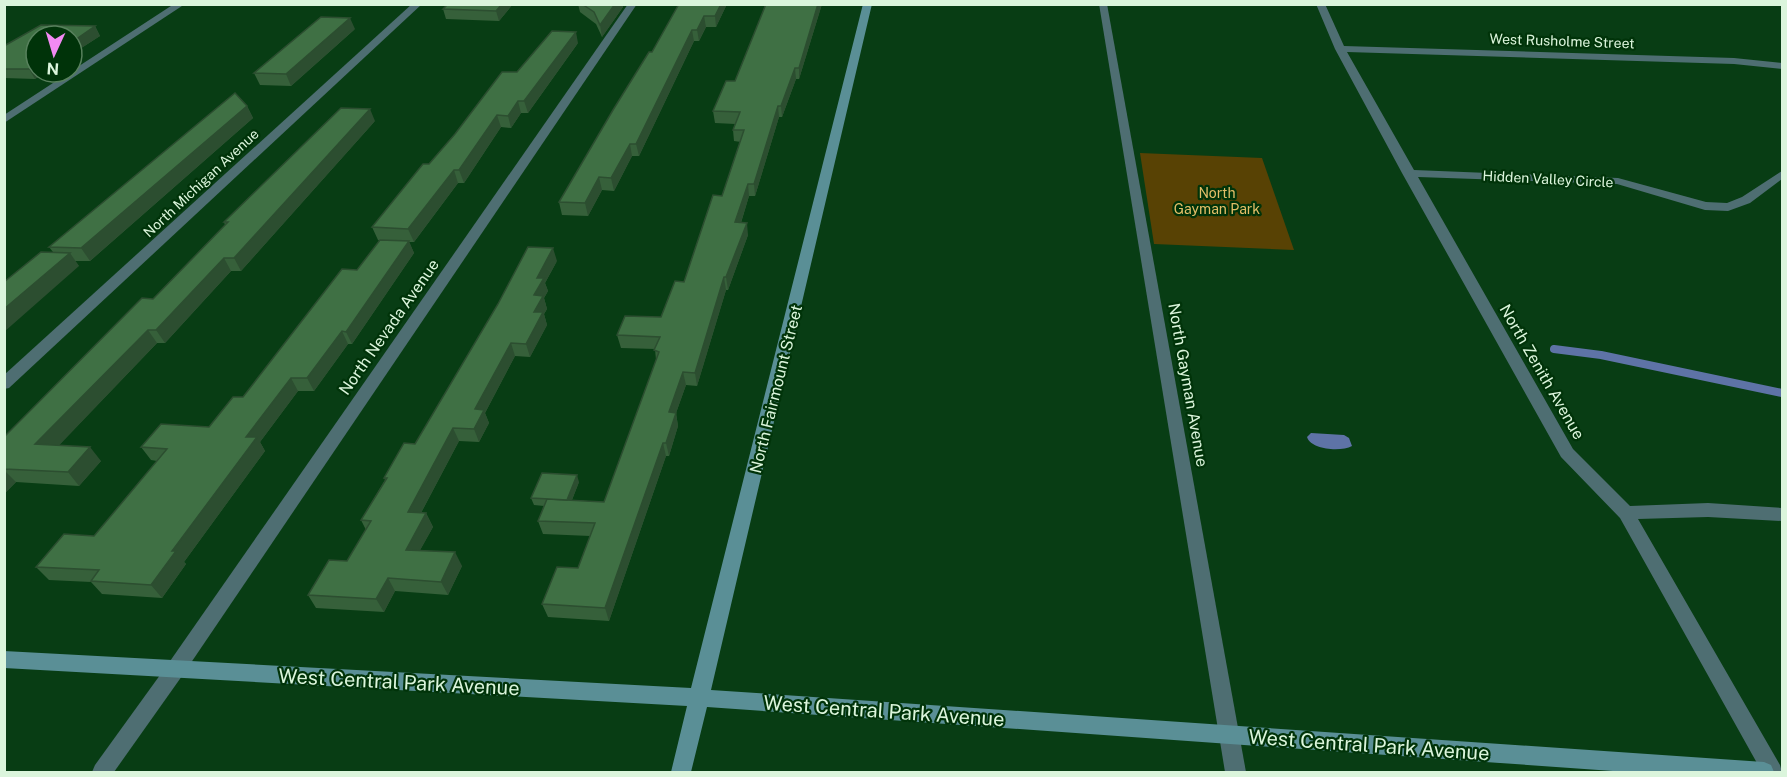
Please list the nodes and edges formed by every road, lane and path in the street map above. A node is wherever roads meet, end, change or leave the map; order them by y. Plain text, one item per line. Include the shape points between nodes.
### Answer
1 (181, 4) edge
2 (418, 4) edge
3 (633, 4) edge
4 (868, 4) edge
5 (1103, 4) edge
6 (1320, 4) edge
7 (1340, 49) junction
8 (1782, 66) edge
9 (4, 120) edge
10 (1408, 173) junction
11 (1782, 174) edge
12 (4, 384) edge
13 (1626, 513) junction
14 (1782, 514) edge
15 (4, 658) edge
16 (175, 670) junction
17 (701, 698) junction
18 (1230, 735) junction
19 (102, 772) edge
20 (681, 772) edge
21 (1236, 772) edge
22 (1764, 772) edge
23 (1773, 772) edge

1 - 9 street
2 - 12 street, North Michigan Avenue
3 - 16 street, North Nevada Avenue
4 - 17 street, North Fairmount Street
5 - 18 street, North Gayman Avenue
6 - 7 street, North Zenith Avenue
7 - 8 street, West Rusholme Street via 1734,61
7 - 10 street, North Zenith Avenue
10 - 11 street, Hidden Valley Circle via 1618,181 1706,206 1728,207 1746,200
10 - 13 street, North Zenith Avenue via 1567,453
13 - 14 street via 1708,510
13 - 23 street, North Zenith Avenue
15 - 16 street, West Central Park Avenue
16 - 17 street, West Central Park Avenue
16 - 19 street, North Nevada Avenue
17 - 18 street, West Central Park Avenue
17 - 20 street, North Fairmount Street
18 - 21 street, North Gayman Avenue
18 - 22 street, West Central Park Avenue

